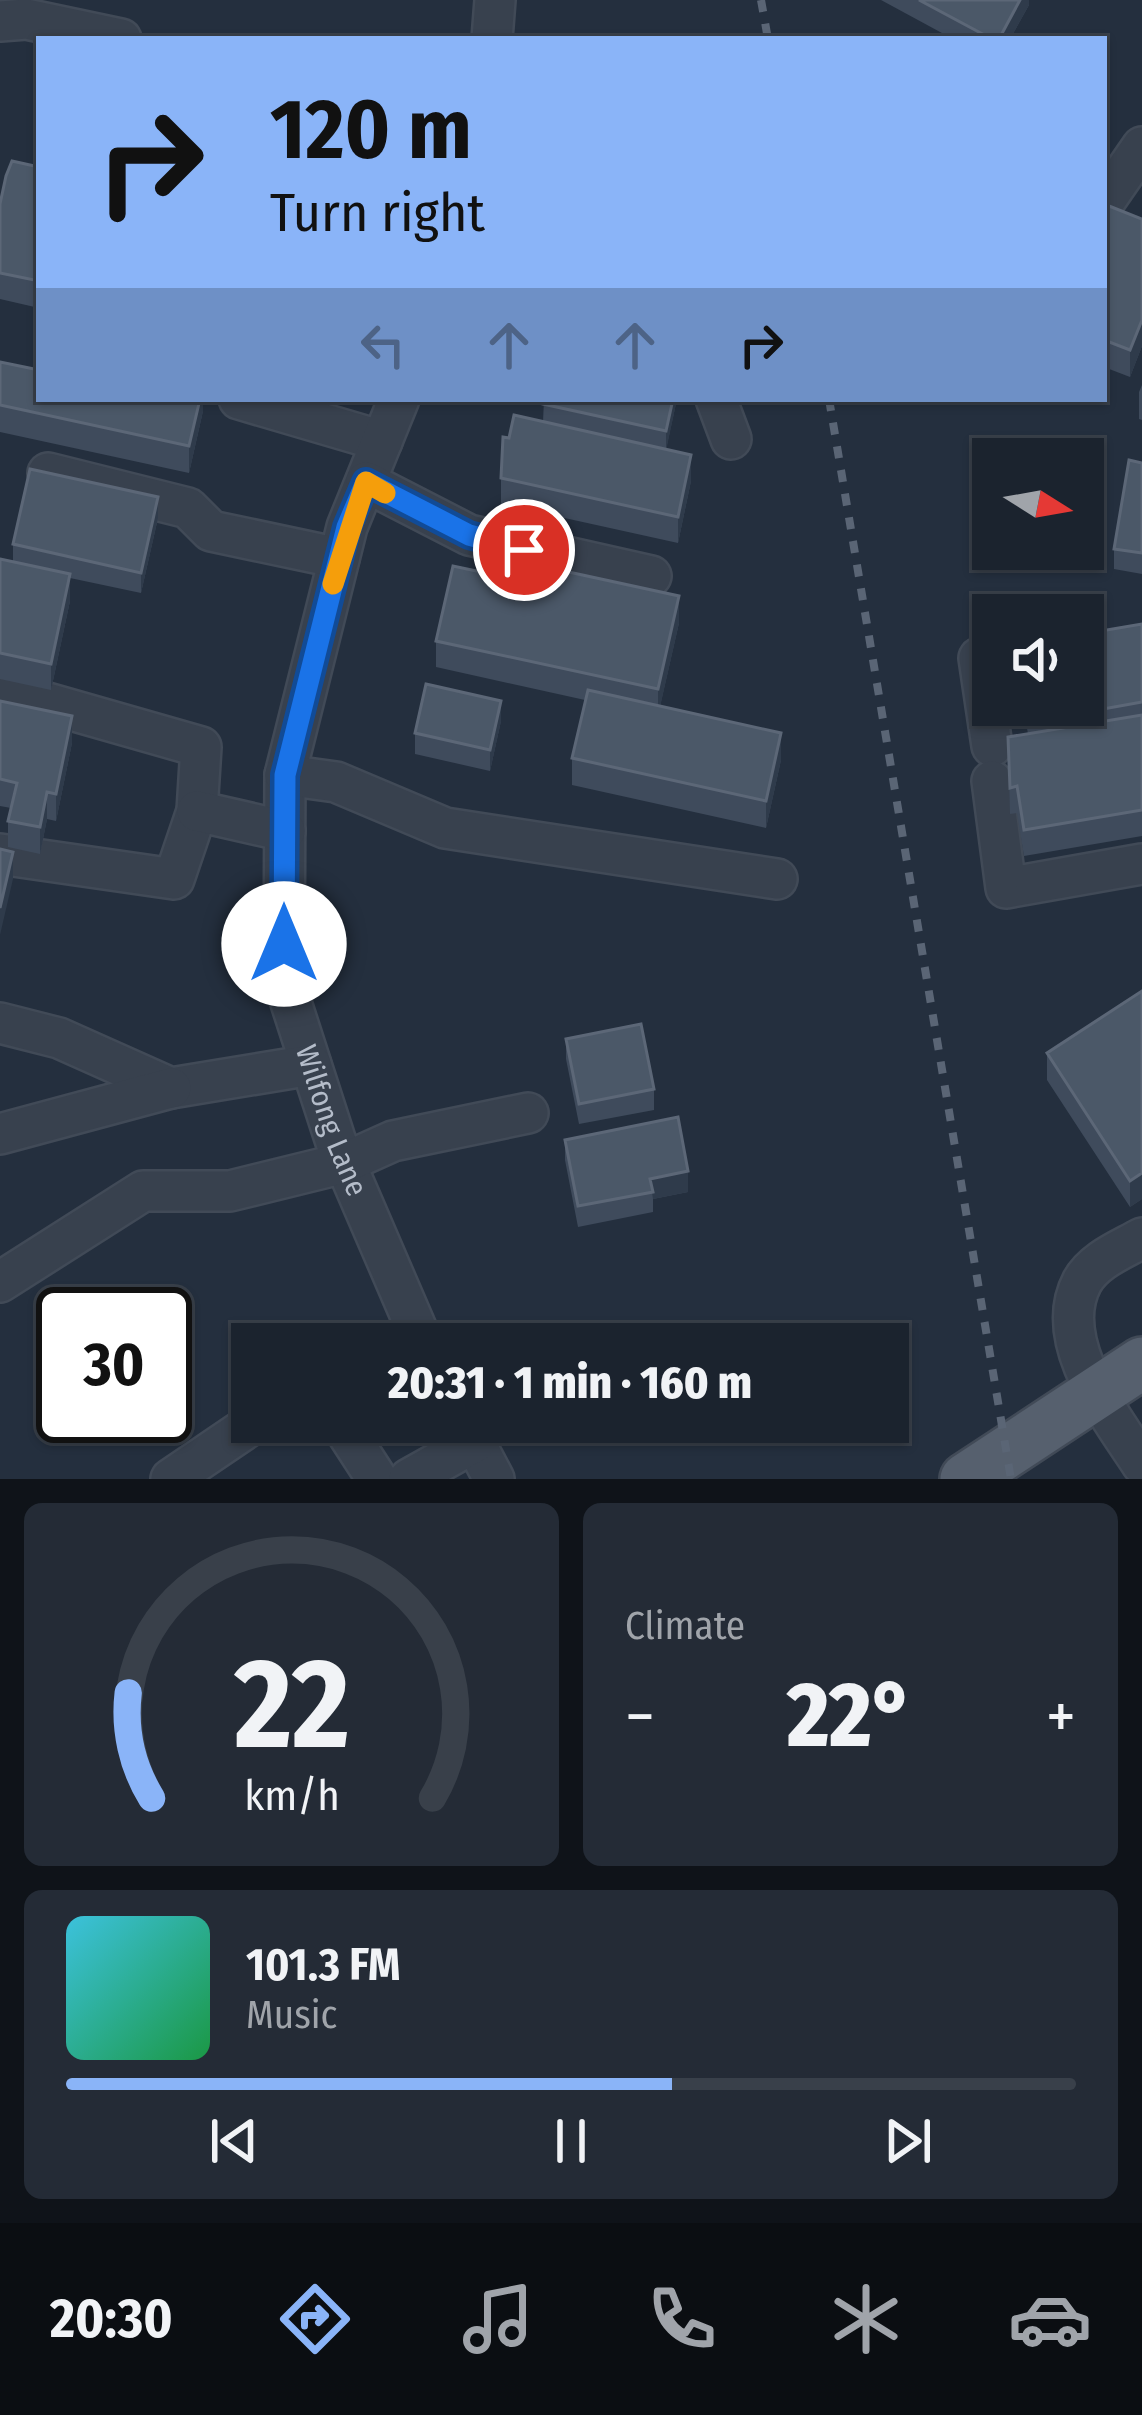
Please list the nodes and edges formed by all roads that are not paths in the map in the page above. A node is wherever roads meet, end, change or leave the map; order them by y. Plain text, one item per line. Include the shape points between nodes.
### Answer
1 (495, 0) edge
2 (16, 17) edge
3 (108, 36) edge
4 (492, 36) edge
5 (1142, 147) edge
6 (1107, 198) edge
7 (249, 402) edge
8 (398, 402) edge
9 (717, 402) edge
10 (730, 439) dead end
11 (382, 441) junction
12 (48, 472) edge
13 (366, 482) junction
14 (339, 558) junction
15 (651, 576) dead end
16 (0, 696) edge
17 (987, 726) edge
18 (285, 775) junction
19 (196, 812) junction
20 (285, 831) junction
21 (0, 854) edge
22 (1142, 864) edge
23 (777, 879) dead end
24 (0, 1023) edge
25 (311, 1065) junction
26 (171, 1088) junction
27 (528, 1113) dead end
28 (0, 1134) edge
29 (344, 1163) junction
30 (1142, 1238) edge
31 (0, 1282) edge
32 (414, 1323) edge
33 (1142, 1364) edge
34 (1096, 1394) junction
35 (231, 1438) edge
36 (354, 1443) edge
37 (456, 1443) edge
38 (476, 1443) edge
39 (1142, 1464) edge
40 (171, 1479) edge
41 (377, 1479) edge
42 (410, 1479) edge
43 (494, 1479) edge
44 (966, 1479) edge

1 - 4 street
2 - 3 street
5 - 6 street
7 - 11 street
8 - 11 street, Wilfong Lane
9 - 10 street
11 - 13 street, Wilfong Lane
12 - 14 street via 188,508 211,531
13 - 14 street, Wilfong Lane
13 - 15 street via 469,535
14 - 18 street, Wilfong Lane
16 - 19 street via 201,747
17 - 22 street via 1006,888
18 - 20 street, Wilfong Lane
18 - 23 street via 335,782 445,828
19 - 20 street
19 - 21 street via 174,879
20 - 25 street, Wilfong Lane via 284,981
24 - 26 street via 59,1038
25 - 26 street
25 - 29 street, Wilfong Lane
26 - 28 street
27 - 29 street via 394,1141
29 - 31 street via 230,1191 143,1191
29 - 32 street, Wilfong Lane
30 - 34 street via 1097,1263 1080,1284 1077,1338
33 - 34 main road
34 - 39 street
34 - 44 main road
35 - 40 street
36 - 41 street
37 - 42 street
38 - 43 street

